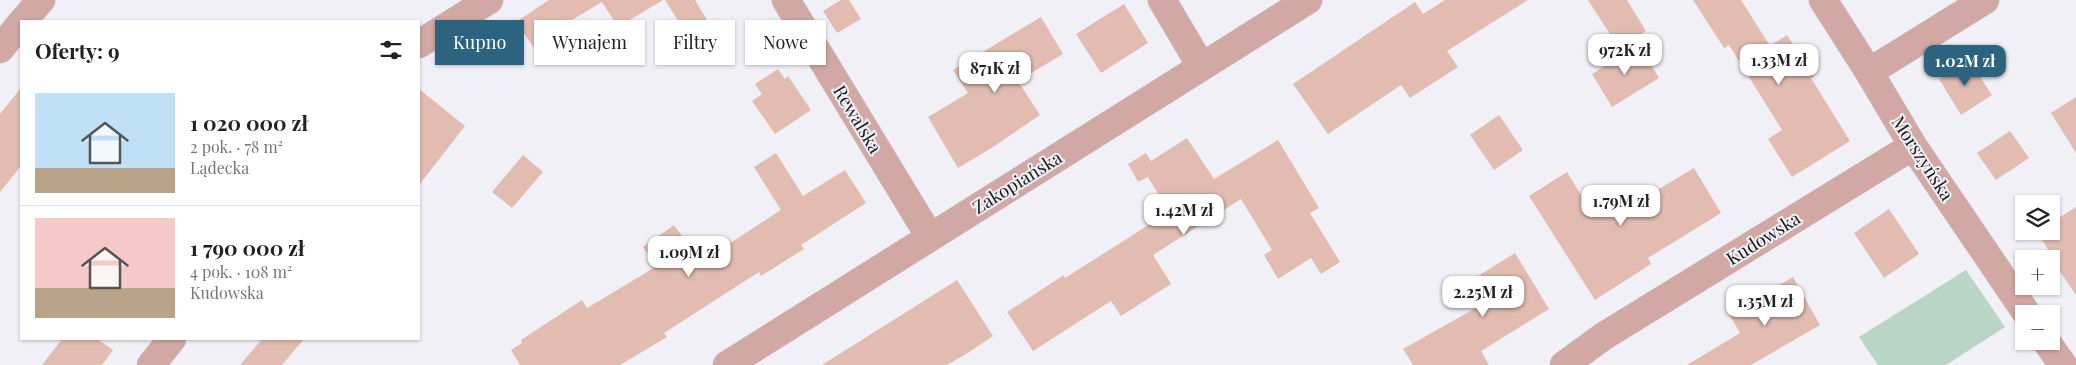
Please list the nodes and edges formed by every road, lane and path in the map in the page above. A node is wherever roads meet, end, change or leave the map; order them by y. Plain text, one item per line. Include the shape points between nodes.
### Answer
1 (41, 0) edge
2 (489, 0) edge
3 (786, 0) edge
4 (1162, 0) edge
5 (1308, 0) edge
6 (1823, 0) edge
7 (1985, 0) edge
8 (1280, 7) edge
9 (24, 20) edge
10 (20, 24) edge
11 (420, 43) edge
12 (0, 48) edge
13 (1201, 66) junction
14 (1869, 72) junction
15 (1913, 146) junction
16 (930, 237) junction
17 (2021, 305) edge
18 (171, 340) edge
19 (2052, 350) edge
20 (151, 365) edge
21 (727, 365) edge
22 (1564, 365) edge
23 (2063, 365) edge

1 - 9 street
2 - 11 street
3 - 16 street, Rewalska
4 - 13 street
5 - 8 street, Zakopiańska
6 - 14 street, Morszyńska
7 - 14 street
8 - 13 street, Zakopiańska
10 - 12 street
13 - 16 street, Zakopiańska
14 - 15 street, Morszyńska
15 - 17 street, Morszyńska
15 - 22 street, Kudowska via 1604,336
16 - 21 street, Zakopiańska
18 - 20 street
19 - 23 street

